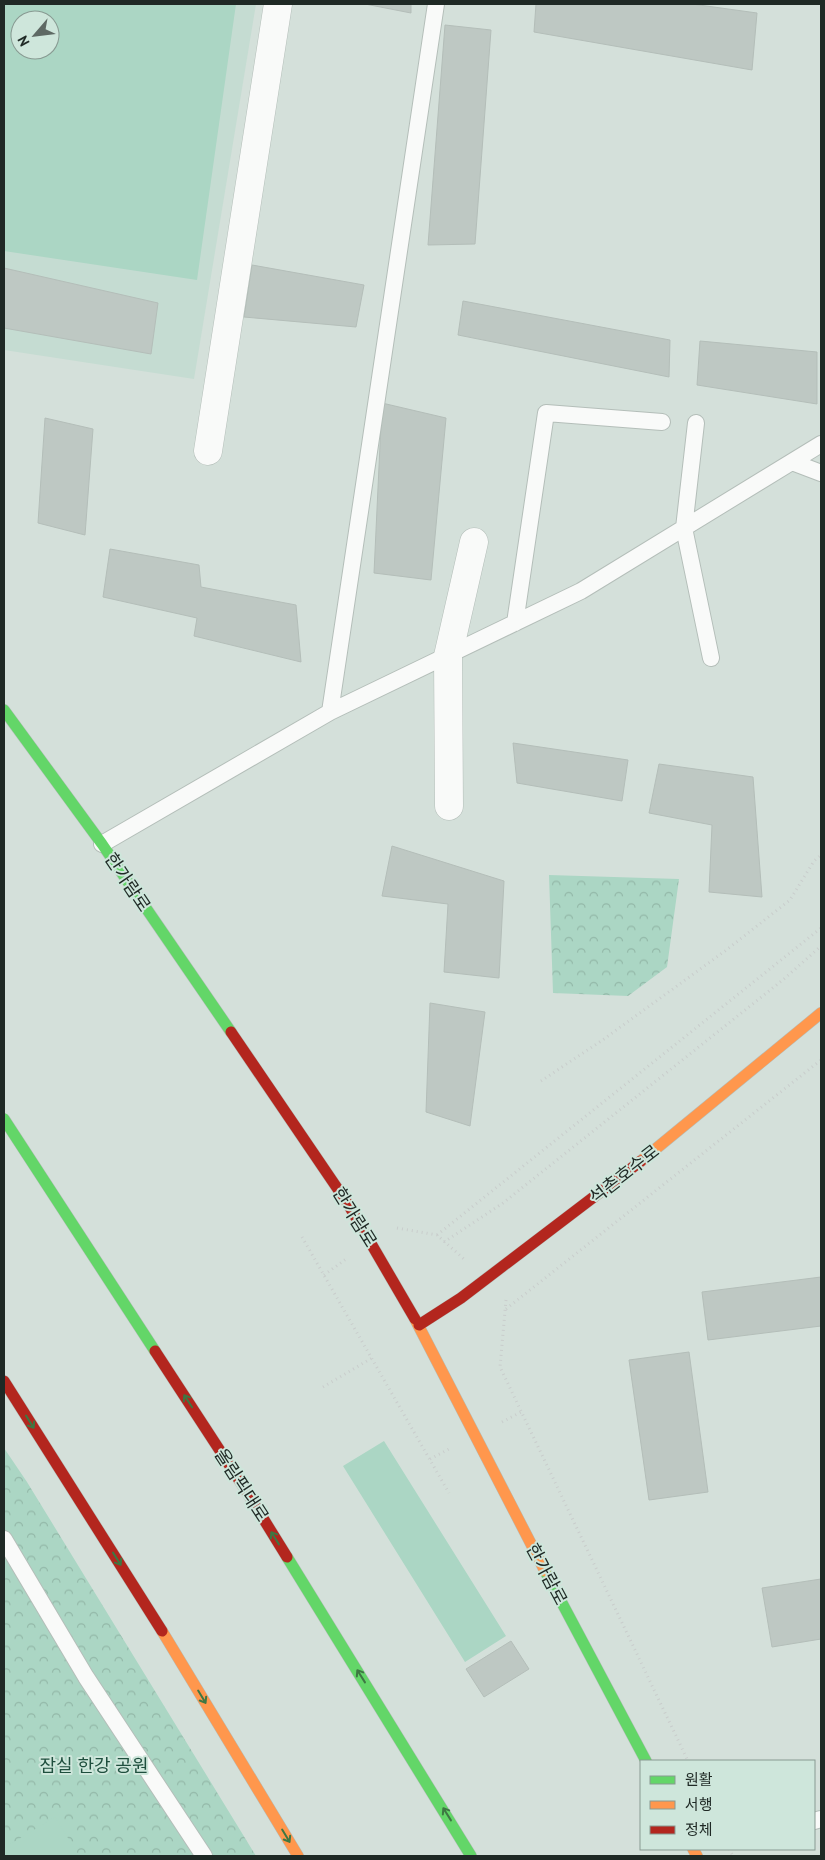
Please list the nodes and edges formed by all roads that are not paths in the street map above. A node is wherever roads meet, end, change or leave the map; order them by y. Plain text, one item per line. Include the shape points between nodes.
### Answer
1 (278, 4) edge
2 (436, 4) edge
3 (662, 422) dead end
4 (696, 423) dead end
5 (821, 444) edge
6 (208, 451) dead end
7 (792, 462) junction
8 (821, 473) edge
9 (684, 528) junction
10 (474, 542) dead end
11 (515, 623) junction
12 (448, 656) junction
13 (711, 658) dead end
14 (4, 710) edge
15 (330, 712) junction
16 (449, 806) dead end
17 (102, 844) junction
18 (821, 1013) edge
19 (4, 1119) edge
20 (419, 1325) junction
21 (4, 1381) edge
22 (4, 1539) edge
23 (645, 1760) edge
24 (709, 1850) edge
25 (695, 1853) edge
26 (204, 1856) edge
27 (298, 1856) edge
28 (472, 1856) edge

1 - 6 street
2 - 15 lane
3 - 11 lane via 546,413
4 - 9 lane
5 - 7 lane
7 - 8 lane
7 - 9 lane
9 - 11 lane via 581,591
9 - 13 lane
10 - 12 street
11 - 12 lane
12 - 15 lane
12 - 16 street
14 - 17 main road, 한가람로
15 - 17 lane
17 - 20 main road, 한가람로 via 348,1204
18 - 20 main road, 석촌호수로 via 619,1179 462,1298
28 -> 19 main road, 올림픽대로 via 245,1489
20 - 23 main road, 한가람로
21 -> 27 main road via 131,1580
22 - 26 lane via 86,1677
24 - 25 lane

